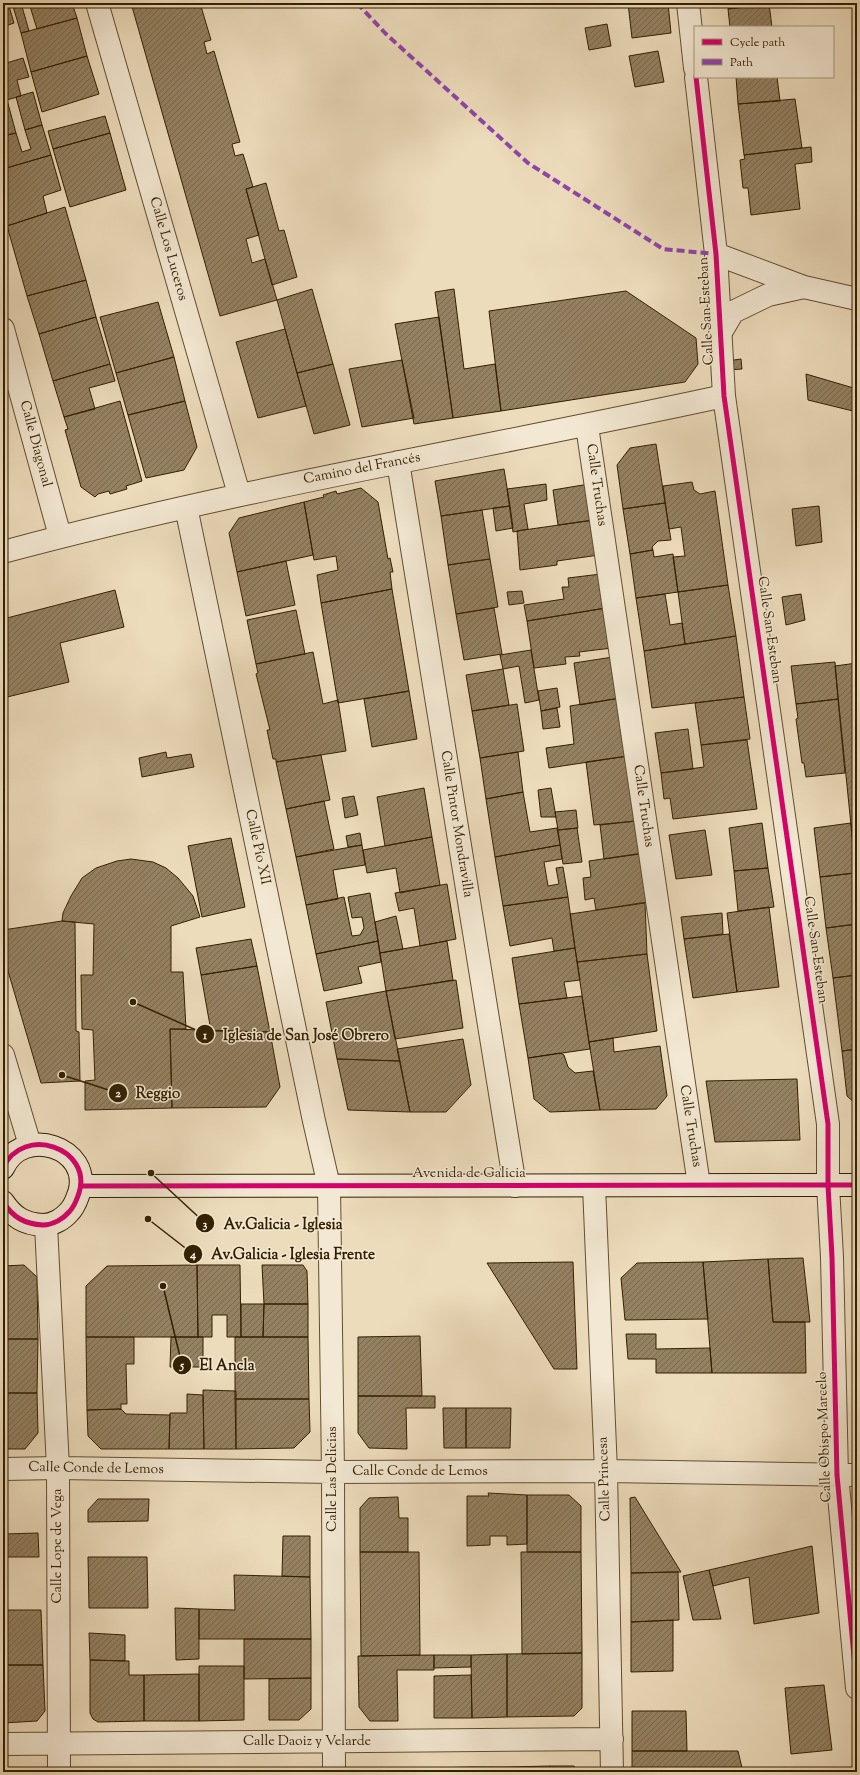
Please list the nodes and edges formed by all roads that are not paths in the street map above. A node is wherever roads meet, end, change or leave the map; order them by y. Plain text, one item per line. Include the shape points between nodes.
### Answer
1 (98, 3) edge
2 (688, 3) edge
3 (694, 59) edge
4 (696, 78) edge
5 (716, 254) junction
6 (804, 287) junction
7 (857, 299) edge
8 (3, 329) edge
9 (720, 334) junction
10 (724, 396) junction
11 (588, 426) junction
12 (398, 462) junction
13 (239, 494) junction
14 (186, 507) junction
15 (60, 536) junction
16 (3, 552) edge
17 (3, 1055) edge
18 (30, 1145) junction
19 (3, 1168) edge
20 (699, 1185) junction
21 (828, 1185) junction
22 (857, 1185) edge
23 (81, 1186) junction
24 (329, 1186) junction
25 (515, 1186) junction
26 (594, 1186) junction
27 (3, 1202) edge
28 (46, 1225) junction
29 (3, 1468) edge
30 (58, 1468) junction
31 (606, 1471) junction
32 (333, 1472) junction
33 (847, 1475) edge
34 (857, 1688) edge
35 (612, 1739) junction
36 (333, 1742) junction
37 (3, 1744) edge
38 (59, 1744) junction
39 (59, 1772) edge
40 (334, 1772) edge
41 (612, 1772) edge

1 - 13 street, Calle Los Luceros
2 - 3 street
4 - 5 street, Calle San Esteban
5 - 6 street
5 - 9 street, Calle San Esteban
6 - 7 street
6 - 9 street via 768,295 733,312
8 - 15 street, Calle Diagonal
9 - 10 street, Calle San Esteban
10 - 11 street, Camino del Francés
10 - 21 street, Calle San Esteban via 828,1124
11 - 12 street, Camino del Francés
11 - 20 street, Calle Truchas
12 - 13 street, Camino del Francés
12 - 25 street, Calle Pintor Mondravilla
13 - 14 street, Camino del Francés
14 - 15 street, Camino del Francés
14 - 24 street, Calle Pío XII
15 - 16 street, Camino del Francés
17 - 18 street
18 - 19 street via 13,1153
18 - 23 street via 49,1144 62,1149 80,1173
20 - 21 street, Avenida de Galicia
20 - 26 street, Avenida de Galicia
21 - 22 street, Avenida de Galicia
21 - 33 street, Calle Obispo Marcelo
23 - 24 street, Avenida de Galicia
23 - 28 street via 75,1206 63,1218
24 - 25 street, Avenida de Galicia
24 - 32 street, Calle Las Delicias
25 - 26 street, Avenida de Galicia
26 - 31 street, Calle Princesa
27 - 28 street via 10,1213 21,1221
28 - 30 street, Calle Lope de Vega
29 - 30 street, Calle Conde de Lemos
30 - 32 street, Calle Conde de Lemos
30 - 38 street, Calle Lope de Vega
31 - 32 street, Calle Conde de Lemos
31 - 33 street, Calle Conde de Lemos
31 - 35 street, Calle Princesa
32 - 36 street, Calle Las Delicias
33 - 34 street, Calle Obispo Marcelo
35 - 36 street, Calle Daoiz y Velarde
35 - 41 street, Calle Princesa
36 - 38 street, Calle Daoiz y Velarde
36 - 40 street, Calle Las Delicias
37 - 38 street, Calle Daoiz y Velarde
38 - 39 street, Calle Lope de Vega

